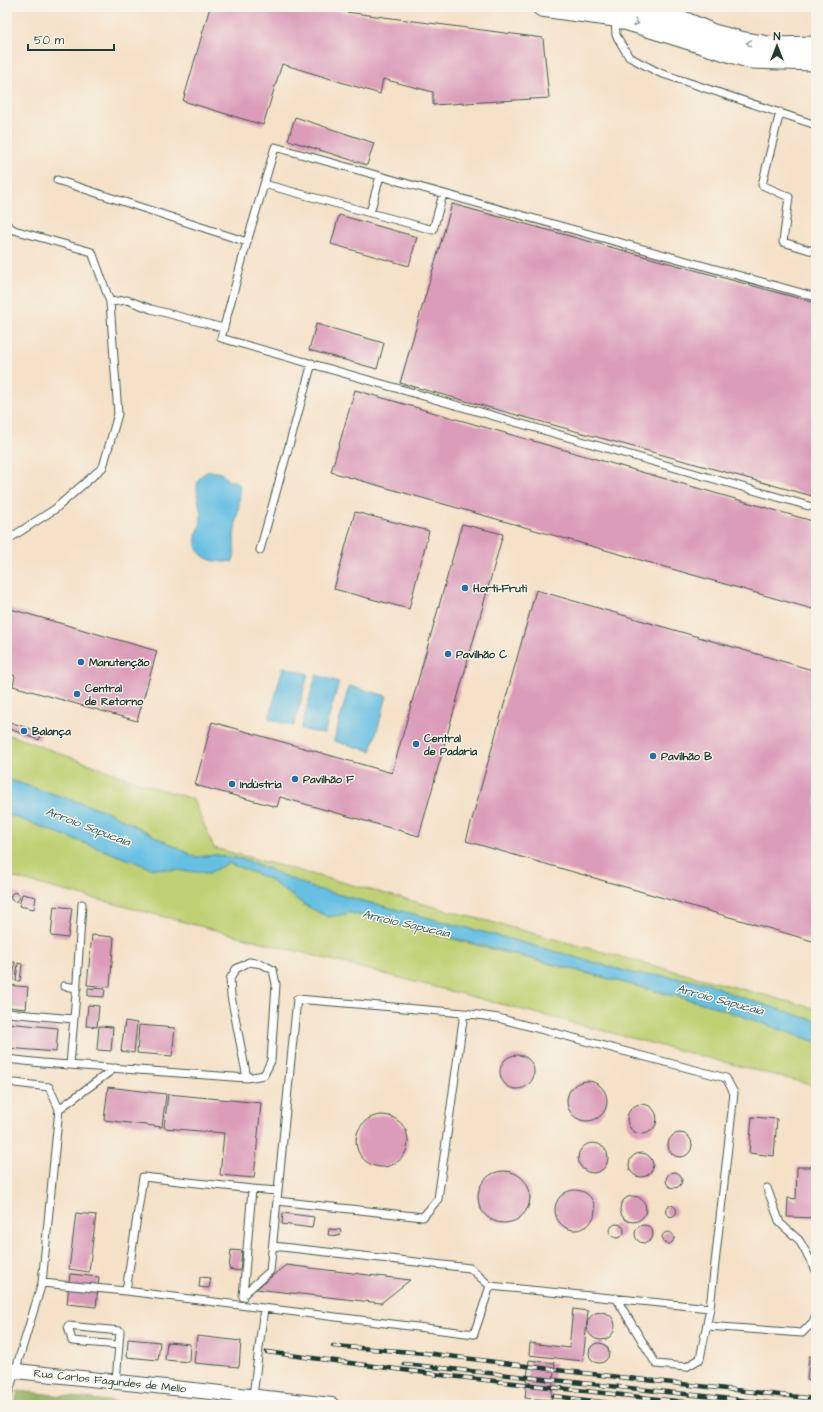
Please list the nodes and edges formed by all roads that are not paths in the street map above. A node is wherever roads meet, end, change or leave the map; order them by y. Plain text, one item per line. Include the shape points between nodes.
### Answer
1 (542, 7) edge
2 (639, 7) edge
3 (615, 12) edge
4 (816, 46) edge
5 (816, 61) edge
6 (780, 112) junction
7 (816, 125) edge
8 (380, 176) junction
9 (57, 180) dead end
10 (264, 184) junction
11 (443, 194) junction
12 (370, 213) junction
13 (7, 225) edge
14 (247, 242) junction
15 (816, 252) edge
16 (816, 297) edge
17 (110, 302) junction
18 (224, 328) junction
19 (312, 363) junction
20 (816, 508) edge
21 (7, 540) edge
22 (260, 550) dead end
23 (82, 904) dead end
24 (64, 986) dead end
25 (77, 988) junction
26 (7, 1013) edge
27 (464, 1013) junction
28 (74, 1019) junction
29 (7, 1059) edge
30 (70, 1065) junction
31 (115, 1068) junction
32 (247, 1078) junction
33 (15, 1083) dead end
34 (59, 1109) junction
35 (767, 1188) dead end
36 (252, 1189) junction
37 (278, 1191) junction
38 (277, 1201) junction
39 (273, 1246) junction
40 (816, 1270) edge
41 (42, 1283) junction
42 (490, 1286) junction
43 (126, 1291) junction
44 (243, 1295) junction
45 (616, 1298) junction
46 (243, 1305) junction
47 (264, 1308) junction
48 (710, 1308) junction
49 (816, 1314) edge
50 (707, 1326) junction
51 (119, 1345) junction
52 (12, 1370) edge
53 (116, 1382) junction
54 (253, 1396) junction
55 (7, 1398) edge
56 (332, 1405) edge

1 - 3 main road
4 -> 2 main road via 774,47 740,41 712,34 674,17
3 -> 5 main road via 751,58
3 - 6 lane via 616,34 628,57 660,73
6 - 7 lane
6 - 15 lane via 762,185 789,197 783,242
8 - 10 lane via 275,147
8 - 11 lane
8 - 12 lane
9 - 14 lane
10 - 12 lane
10 - 14 lane
11 - 12 lane via 433,230
11 - 16 lane
13 - 17 lane via 14,230 92,252
14 - 18 lane
17 - 18 lane via 127,300
17 - 21 lane via 118,414 103,467 56,509
18 - 19 lane via 221,338
19 - 20 lane
19 - 22 lane
23 - 25 lane
24 - 25 lane
25 - 28 lane
26 - 28 lane
27 - 37 lane via 297,999
27 - 38 lane via 438,1199 423,1217
27 - 48 lane via 498,1018 726,1078 734,1094
28 - 30 lane
29 - 30 lane
30 - 31 lane
31 - 32 lane
31 - 34 lane
32 - 32 lane via 230,979 236,968 249,962 262,964 273,970 276,984 271,1061 264,1075
33 - 34 lane via 49,1087
34 - 41 lane
35 - 40 lane via 780,1223 799,1240
36 - 37 lane
36 - 43 lane via 143,1177
36 - 44 lane
37 - 38 lane
38 - 39 lane
39 - 42 lane via 470,1268
39 - 44 lane via 270,1271
41 - 43 lane
41 - 52 lane
42 - 45 lane
42 - 47 lane via 474,1334
43 - 46 lane
44 - 46 lane
45 - 48 lane
45 - 50 lane via 656,1364 686,1367 700,1359
46 - 47 lane
47 - 54 lane
48 - 50 lane
49 - 50 lane via 813,1322 802,1333
51 - 51 lane via 120,1331 68,1326 72,1341
51 - 53 lane
52 - 53 street, Rua Carlos Fagundes de Mello
52 - 55 lane
53 - 54 street, Rua Carlos Fagundes de Mello
54 - 56 street, Rua Carlos Fagundes de Mello

